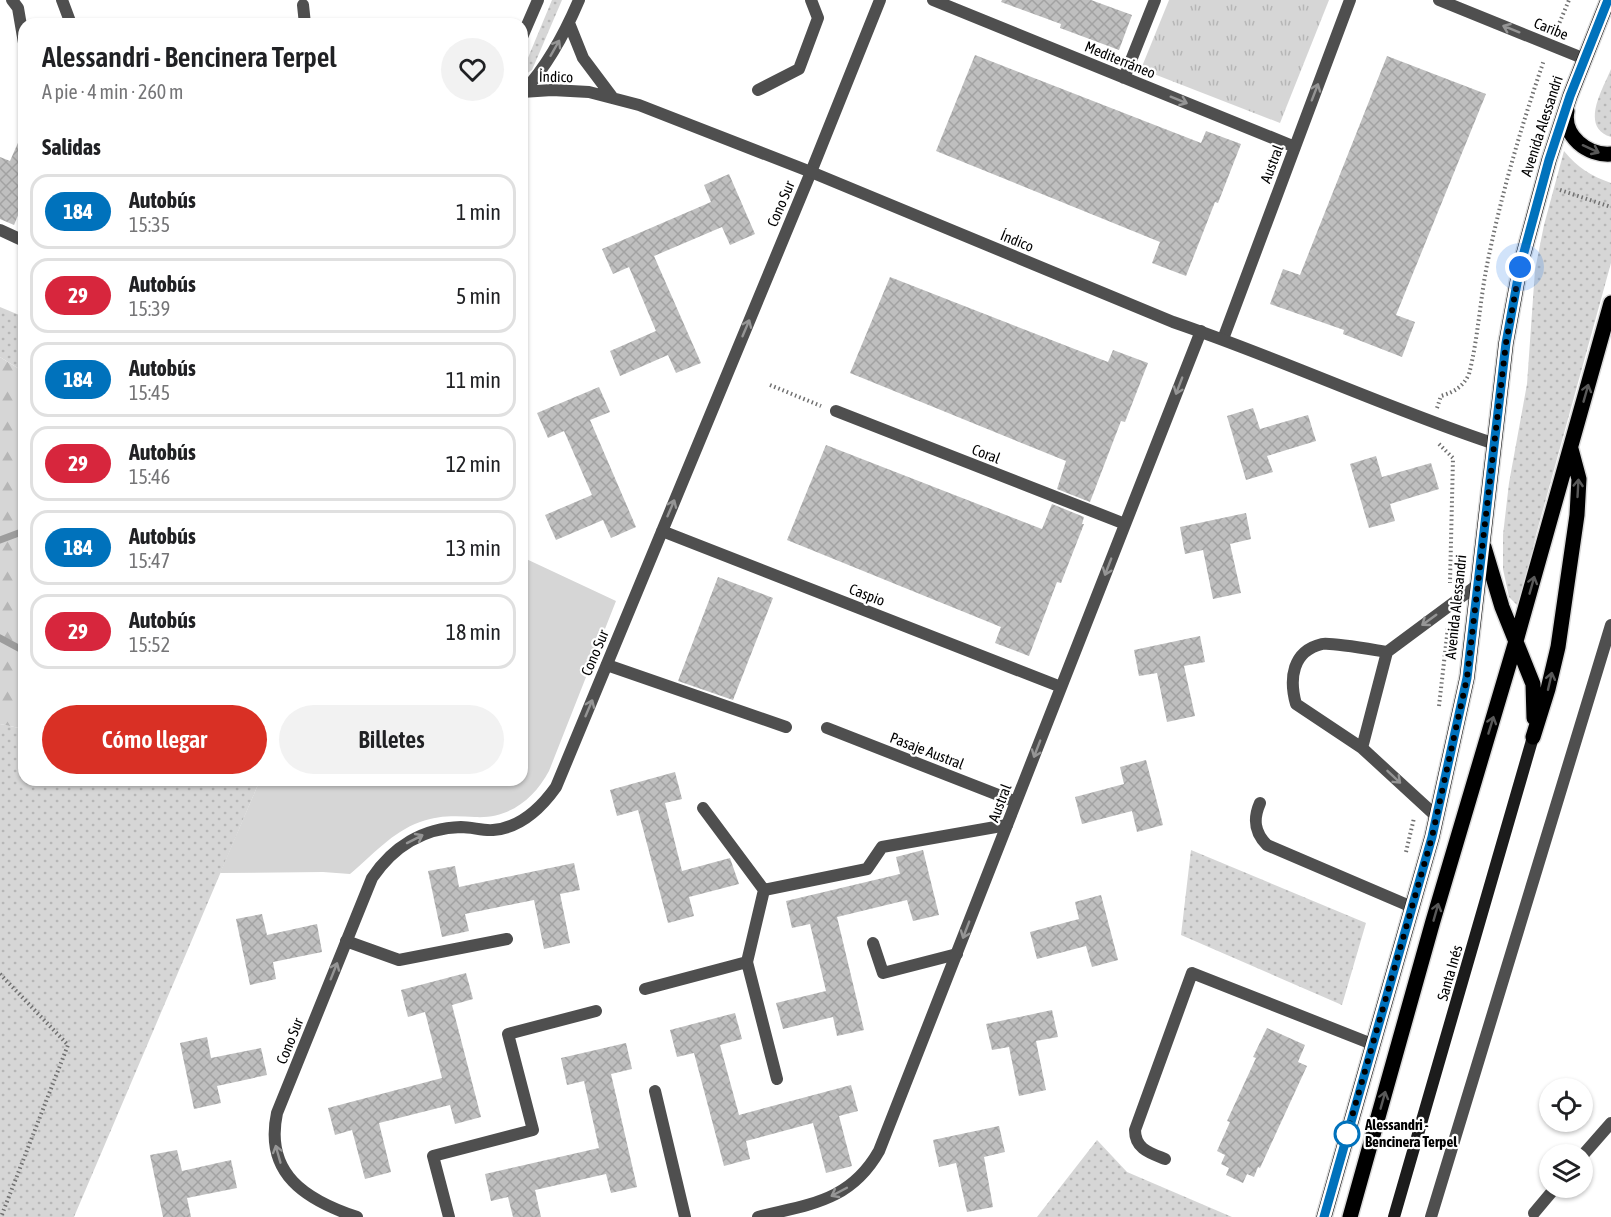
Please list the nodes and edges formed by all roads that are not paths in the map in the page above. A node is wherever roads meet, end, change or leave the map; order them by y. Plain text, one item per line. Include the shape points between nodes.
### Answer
1 (12, 0) edge
2 (62, 0) edge
3 (537, 0) edge
4 (579, 0) edge
5 (810, 0) edge
6 (880, 0) edge
7 (933, 0) edge
8 (1155, 0) edge
9 (1350, 0) edge
10 (1438, 0) edge
11 (1608, 0) edge
12 (303, 4) dead end
13 (20, 18) edge
14 (69, 18) edge
15 (304, 18) edge
16 (528, 22) edge
17 (569, 23) junction
18 (1585, 59) junction
19 (1124, 78) junction
20 (528, 85) edge
21 (528, 89) edge
22 (758, 90) dead end
23 (1570, 96) junction
24 (613, 98) junction
25 (1294, 147) junction
26 (1611, 154) edge
27 (811, 172) junction
28 (0, 230) edge
29 (18, 238) edge
30 (1611, 303) edge
31 (1201, 331) junction
32 (1223, 339) junction
33 (836, 411) road end
34 (1495, 444) junction
35 (1571, 449) junction
36 (1125, 524) junction
37 (662, 531) junction
38 (1482, 538) junction
39 (1476, 586) junction
40 (1611, 626) edge
41 (1516, 641) junction
42 (1387, 652) junction
43 (606, 665) junction
44 (1062, 687) junction
45 (786, 727) dead end
46 (827, 728) dead end
47 (1533, 737) junction
48 (1362, 748) junction
49 (1016, 802) junction
50 (1260, 803) dead end
51 (703, 808) dead end
52 (1436, 816) junction
53 (1007, 825) junction
54 (764, 890) junction
55 (1412, 906) junction
56 (507, 939) dead end
57 (346, 941) junction
58 (873, 943) dead end
59 (957, 954) junction
60 (747, 962) junction
61 (645, 988) dead end
62 (596, 1011) dead end
63 (1372, 1044) junction
64 (777, 1079) dead end
65 (655, 1091) dead end
66 (1611, 1123) edge
67 (1593, 1144) edge
68 (1165, 1159) dead end
69 (1546, 1198) edge
70 (1533, 1213) dead end
71 (357, 1217) edge
72 (449, 1217) edge
73 (685, 1217) edge
74 (758, 1217) edge
75 (1324, 1217) edge
76 (1350, 1217) edge
77 (1394, 1217) edge
78 (1431, 1217) edge

1 - 13 street
2 - 14 street
3 - 16 street
4 - 17 street
5 - 22 street via 818,18 799,69
6 - 27 street, Cono Sur
7 - 19 street, Mediterráneo
8 - 19 street
25 -> 9 street, Austral
18 -> 10 street, Caribe
11 - 18 main road, Avenida Alessandri
12 - 15 street
20 -> 17 street via 539,75
17 - 24 street via 583,58
18 - 23 main road, Avenida Alessandri
19 -> 25 street, Mediterráneo
21 - 24 street, Índico via 589,92
23 -> 26 main road via 1566,116 1573,136 1588,150
23 - 34 main road, Avenida Alessandri via 1520,267 1506,343
24 - 27 street, Índico
25 - 32 street, Austral
27 - 31 street, Índico
37 -> 27 street, Cono Sur
28 - 29 street
35 -> 30 main road
31 - 32 street, Índico
31 -> 36 street, Austral
32 - 34 street, Índico via 1433,424
33 - 36 street, Coral
34 - 38 main road, Avenida Alessandri
41 -> 35 main road
47 -> 35 main road via 1557,647 1577,515 1579,478
36 -> 44 street, Austral
37 - 43 street, Cono Sur
37 - 44 street, Caspio
38 - 39 main road, Avenida Alessandri
38 - 41 main road
39 -> 42 street
39 - 52 main road, Avenida Alessandri via 1467,678
40 - 78 street
41 - 47 main road via 1533,684
76 -> 41 main road
42 - 48 street
42 - 48 street via 1323,644 1305,653 1294,669 1292,688 1296,704
43 - 45 street
57 -> 43 street, Cono Sur via 372,878 404,844 447,828 492,831 510,827 549,798
44 -> 49 street, Austral
46 - 49 street, Pasaje Austral
47 - 77 main road, Santa Inés
48 -> 52 street
49 - 53 street, Austral
50 - 55 street via 1255,822 1257,832 1267,844
51 - 54 street
52 - 55 main road, Avenida Alessandri
53 - 54 street via 882,847 867,869
53 -> 59 street, Austral
54 - 60 street
55 - 63 main road, Avenida Alessandri
56 - 57 street via 399,960
71 -> 57 street, Cono Sur via 314,1198 294,1183 280,1163 274,1138 277,1113
58 - 59 street via 883,973
59 -> 74 street, Austral via 872,1163 854,1184 839,1193
60 - 61 street
60 - 64 street
62 - 72 street via 508,1034 533,1130 433,1156
63 - 68 street via 1192,973 1135,1130 1140,1147
63 - 75 main road, Avenida Alessandri
65 - 73 street
66 - 67 street
69 - 70 street

